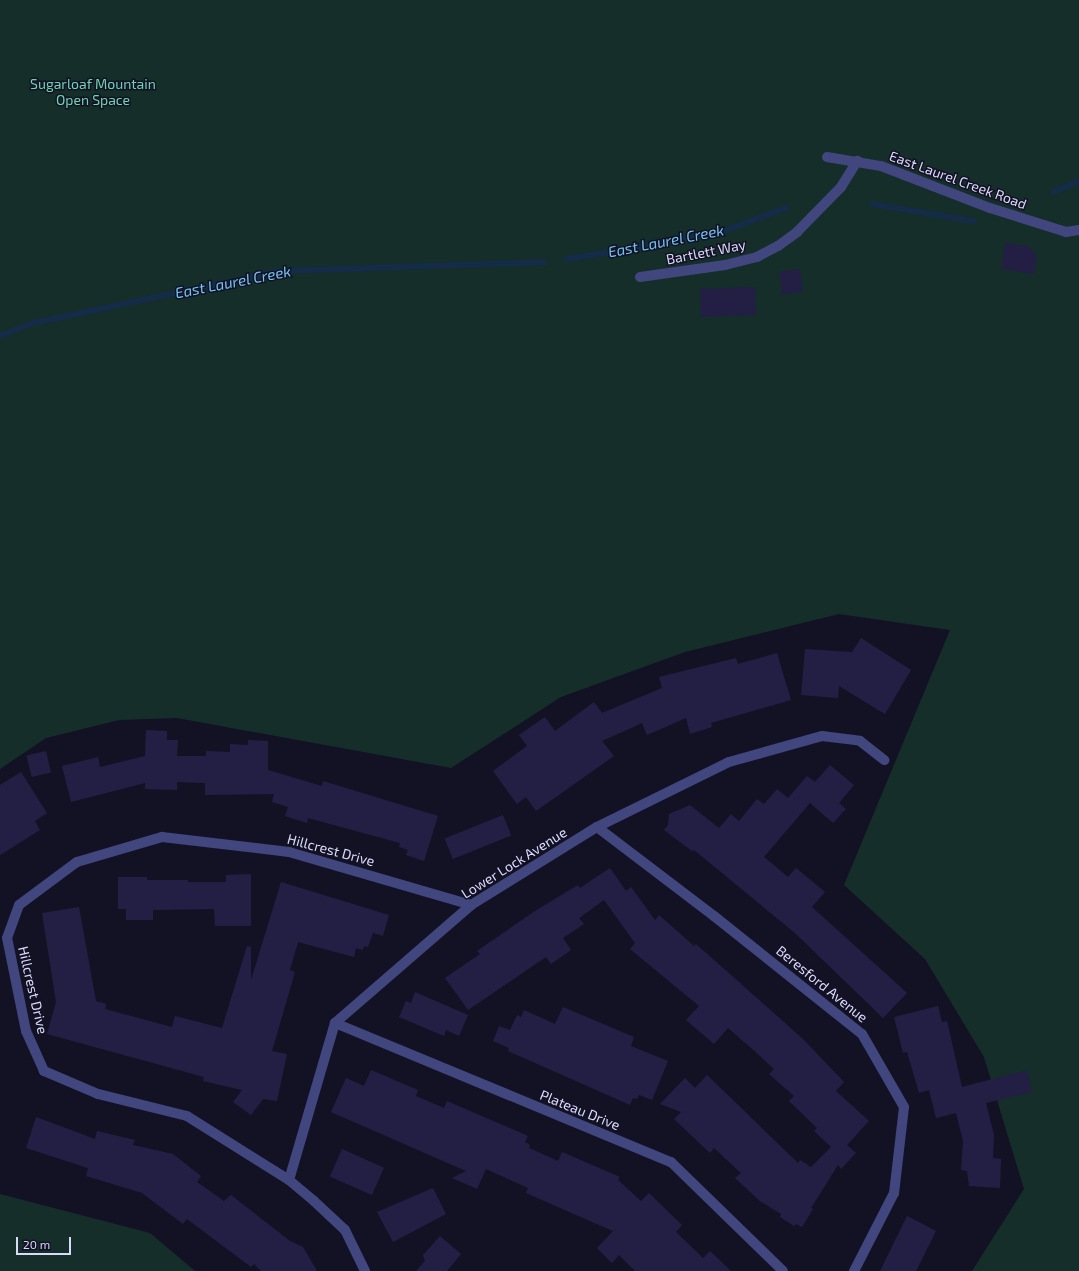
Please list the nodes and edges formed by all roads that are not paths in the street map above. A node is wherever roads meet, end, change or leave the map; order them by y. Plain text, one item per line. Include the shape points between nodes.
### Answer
1 (827, 157) dead end
2 (857, 161) junction
3 (1079, 230) edge
4 (640, 277) dead end
5 (884, 760) dead end
6 (597, 827) junction
7 (471, 905) junction
8 (334, 1024) junction
9 (289, 1180) junction
10 (365, 1271) edge
11 (783, 1271) edge
12 (854, 1271) edge

1 - 2 street, East Laurel Creek Road
2 - 3 street, East Laurel Creek Road via 881,166 983,206 1066,232
2 - 4 street, Bartlett Way via 841,187 797,232 778,246 757,256 725,265
5 - 6 street, Lower Lock Avenue via 860,741 822,736 728,762
6 - 7 street, Lower Lock Avenue
6 - 12 street, Beresford Avenue via 862,1034 904,1107 894,1193
7 - 8 street, Lower Lock Avenue
7 - 9 street, Hillcrest Drive via 289,852 162,837 77,862 19,905 7,938 26,1031 44,1071 98,1094 187,1116
8 - 9 street
8 - 11 street, Plateau Drive via 670,1162
9 - 10 street, Hillcrest Drive via 345,1230

